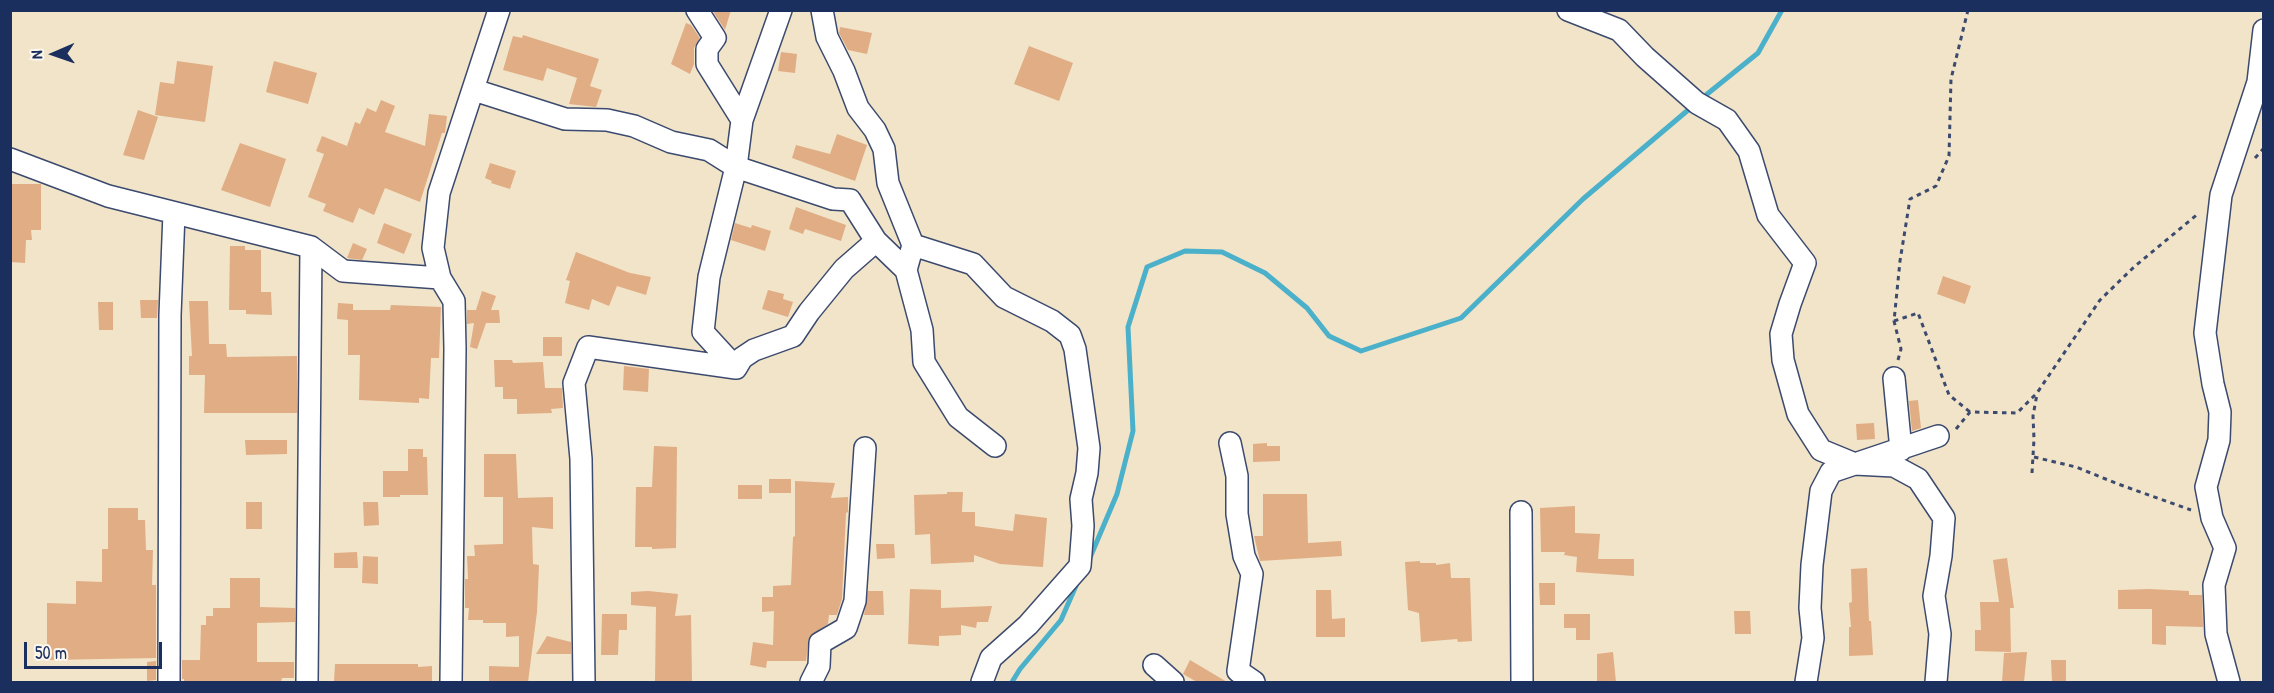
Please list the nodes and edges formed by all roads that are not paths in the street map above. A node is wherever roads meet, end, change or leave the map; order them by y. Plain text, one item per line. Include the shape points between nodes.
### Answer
1 (499, 10) edge
2 (697, 10) edge
3 (781, 10) edge
4 (822, 10) edge
5 (1568, 10) edge
6 (2264, 30) edge
7 (474, 90) junction
8 (742, 120) junction
9 (10, 159) edge
10 (736, 167) junction
11 (174, 213) junction
12 (876, 241) junction
13 (913, 244) junction
14 (311, 248) junction
15 (906, 270) junction
16 (440, 278) junction
17 (736, 368) junction
18 (1894, 378) road end
19 (1938, 436) road end
20 (1230, 443) dead end
21 (994, 446) dead end
22 (864, 448) dead end
23 (1901, 450) junction
24 (1855, 464) junction
25 (1521, 512) dead end
26 (1154, 664) dead end
27 (169, 682) edge
28 (307, 682) edge
29 (451, 682) edge
30 (584, 682) edge
31 (811, 682) edge
32 (982, 682) edge
33 (1173, 682) edge
34 (1254, 682) edge
35 (1522, 682) edge
36 (1806, 682) edge
37 (1936, 682) edge
38 (2229, 682) edge

1 - 7 street
2 - 8 street via 715,38 707,49 707,64
3 - 8 street
4 - 13 street via 827,38 858,108 884,149 888,183
5 - 24 street via 1619,30 1696,103 1727,120 1749,151 1768,215 1805,263 1781,334 1783,360 1798,414 1821,450
6 - 38 street via 2258,82 2221,195 2205,333 2220,412 2219,440 2206,488 2212,518 2225,548 2214,585 2216,634
7 - 10 street via 565,119 607,120 634,126 671,142 709,150
7 - 16 street via 439,193 433,248
8 - 10 street
9 - 11 street via 108,196
10 - 12 street via 833,199 850,200
10 - 17 street via 709,277 703,332
11 - 14 street
11 - 27 street
12 - 15 street
12 - 17 street via 844,269 793,336 754,350
13 - 15 street
13 - 32 street via 973,264 1004,297 1052,321 1070,335 1075,350 1089,448 1081,499 1080,566 1028,625 991,658
14 - 16 street via 343,271
14 - 28 street
15 - 21 street via 922,330 924,362 958,417
16 - 29 street via 454,301
17 - 30 street via 588,347 574,383 581,459
18 - 23 street
19 - 23 street
20 - 34 street via 1238,476 1237,514 1244,556 1252,574 1238,671
22 - 31 street via 855,601 846,628 820,643 819,666
23 - 24 street
24 - 36 street via 1831,472 1821,491 1812,566 1813,638
24 - 37 street via 1894,466 1918,479 1944,518 1934,596 1940,634
25 - 35 street
26 - 33 street

